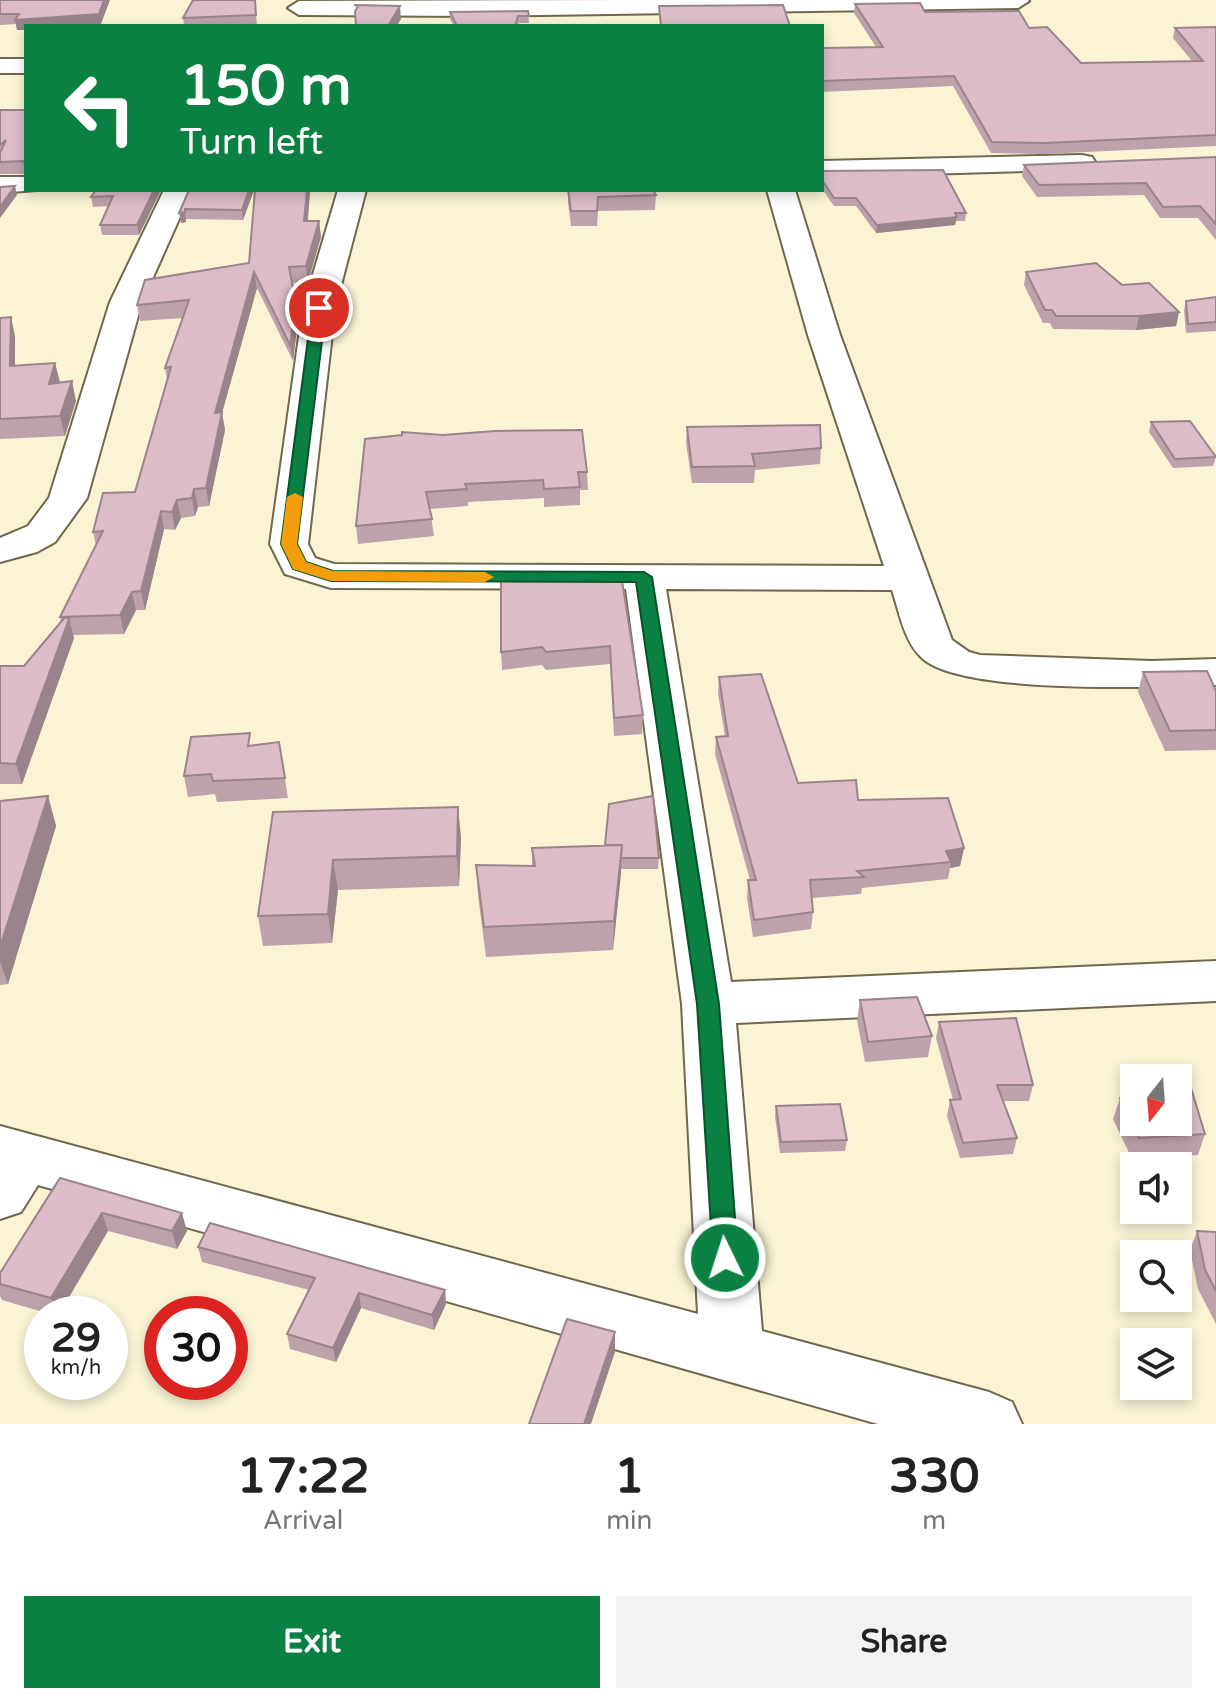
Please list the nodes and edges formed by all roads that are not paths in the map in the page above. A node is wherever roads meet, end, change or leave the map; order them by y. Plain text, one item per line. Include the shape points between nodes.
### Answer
1 (1018, 1) edge
2 (301, 11) edge
3 (0, 66) edge
4 (24, 66) edge
5 (1106, 162) edge
6 (824, 169) edge
7 (0, 185) edge
8 (24, 185) edge
9 (177, 192) edge
10 (351, 192) edge
11 (782, 192) edge
12 (0, 550) edge
13 (644, 577) junction
14 (906, 578) junction
15 (1216, 672) edge
16 (1216, 981) edge
17 (708, 1004) junction
18 (8, 1167) edge
19 (732, 1353) junction
20 (989, 1424) edge

1 - 2 street
3 - 4 street
5 - 6 street
7 - 8 street
9 - 12 street via 126,302 68,498 53,526 21,547
10 - 13 street via 319,308 289,544 299,566 331,576
11 - 14 street
13 - 14 street
13 - 17 street
14 - 15 street via 935,648 955,662 1003,670
16 - 17 street
17 - 19 street
18 - 19 street
19 - 20 street

